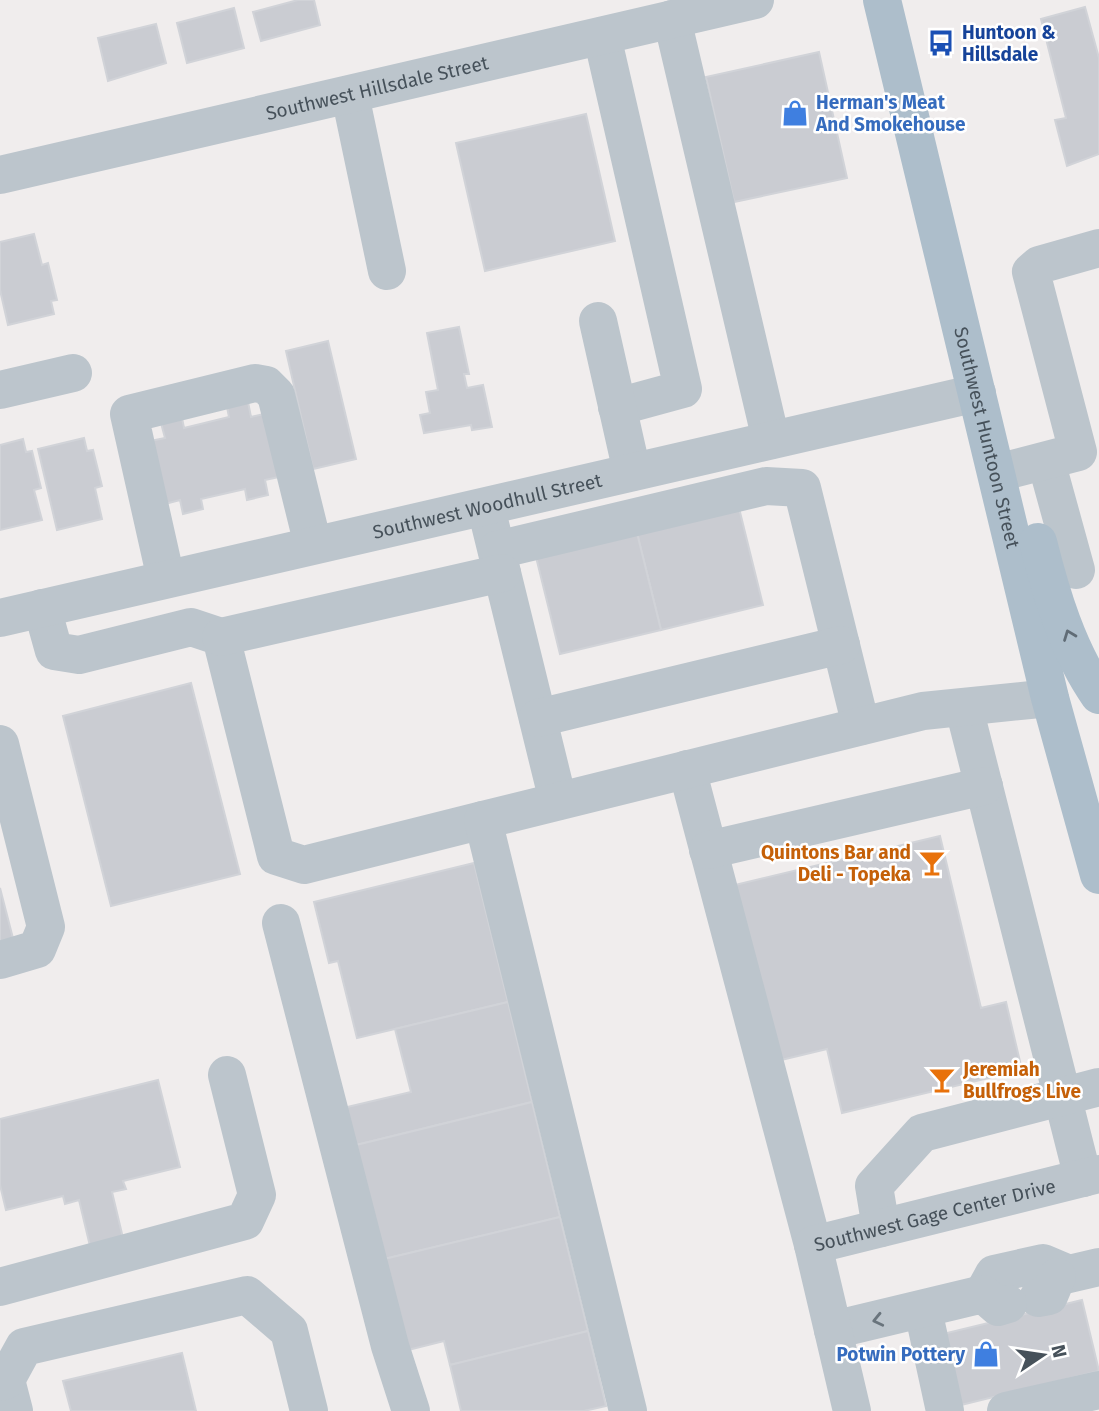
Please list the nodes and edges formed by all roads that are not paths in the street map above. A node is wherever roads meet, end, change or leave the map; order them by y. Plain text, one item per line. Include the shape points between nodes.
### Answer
1 (755, 0) edge
2 (882, 0) edge
3 (672, 19) junction
4 (602, 36) junction
5 (349, 95) junction
6 (0, 175) edge
7 (1099, 248) edge
8 (387, 271) dead end
9 (598, 321) dead end
10 (72, 373) dead end
11 (0, 390) edge
12 (977, 393) junction
13 (617, 407) junction
14 (764, 442) junction
15 (1074, 453) edge
16 (632, 472) junction
17 (996, 473) junction
18 (766, 486) junction
19 (486, 505) junction
20 (313, 545) junction
21 (500, 561) junction
22 (1061, 574) edge
23 (166, 579) junction
24 (42, 608) junction
25 (0, 618) edge
26 (221, 637) junction
27 (841, 645) junction
28 (1099, 695) edge
29 (1050, 698) junction
30 (964, 708) junction
31 (538, 718) junction
32 (861, 726) junction
33 (0, 744) edge
34 (687, 769) junction
35 (984, 786) junction
36 (558, 801) junction
37 (483, 820) junction
38 (708, 850) junction
39 (1096, 850) edge
40 (281, 923) dead end
41 (0, 960) edge
42 (227, 1075) dead end
43 (1099, 1087) edge
44 (1063, 1096) junction
45 (1091, 1176) edge
46 (881, 1228) junction
47 (813, 1245) junction
48 (1036, 1286) edge
49 (0, 1287) edge
50 (923, 1310) junction
51 (833, 1330) junction
52 (1099, 1390) edge
53 (7, 1391) edge
54 (309, 1411) edge
55 (411, 1411) edge
56 (628, 1411) edge
57 (852, 1411) edge
58 (945, 1411) edge
59 (1006, 1411) edge

1 - 3 street, Southwest Hillsdale Street
2 - 12 main road, Southwest Huntoon Street
3 - 4 street, Southwest Hillsdale Street
3 - 14 street
4 - 5 street, Southwest Hillsdale Street
4 - 13 street via 683,389
5 - 6 street, Southwest Hillsdale Street
5 - 8 street
7 - 15 street via 1039,265 1031,272
9 - 13 street
10 - 11 street
12 - 14 street, Southwest Woodhull Street
12 - 17 main road, Southwest Huntoon Street
13 - 16 street
14 - 16 street, Southwest Woodhull Street
14 - 18 street
15 - 17 street
15 - 22 street
16 - 19 street, Southwest Woodhull Street
17 - 22 main road via 1023,499
18 - 21 street
18 - 27 street via 802,488
19 - 20 street, Southwest Woodhull Street
19 - 21 street
20 - 23 street, Southwest Woodhull Street
20 - 23 street via 276,395 255,383 129,414
21 - 26 street
21 - 31 street
28 -> 22 main road via 1083,672
22 - 29 main road
23 - 24 street, Southwest Woodhull Street
24 - 25 street, Southwest Woodhull Street
24 - 26 street via 54,651 79,655 191,627
26 - 37 street via 276,856 304,865
27 - 31 street
27 - 32 street
29 - 30 street
29 - 39 main road
30 - 32 street via 923,711
30 - 35 street
31 - 36 street
32 - 34 street
33 - 41 street via 46,926 37,949
34 - 36 street
34 - 38 street
35 - 38 street
35 - 44 street
36 - 37 street
37 - 56 street
38 - 47 street
40 - 55 street via 390,1346
42 - 49 street via 257,1195 245,1221
43 - 44 street
44 - 45 street
44 - 46 street via 922,1133 874,1186
45 - 46 street, Southwest Gage Center Drive
46 - 47 street, Southwest Gage Center Drive
47 - 51 street, Southwest Gage Center Drive
48 - 50 street
50 -> 51 street
50 - 58 street
51 - 57 street, Southwest Gage Center Drive
52 - 59 street
53 - 54 street via 24,1347 247,1295 289,1331

